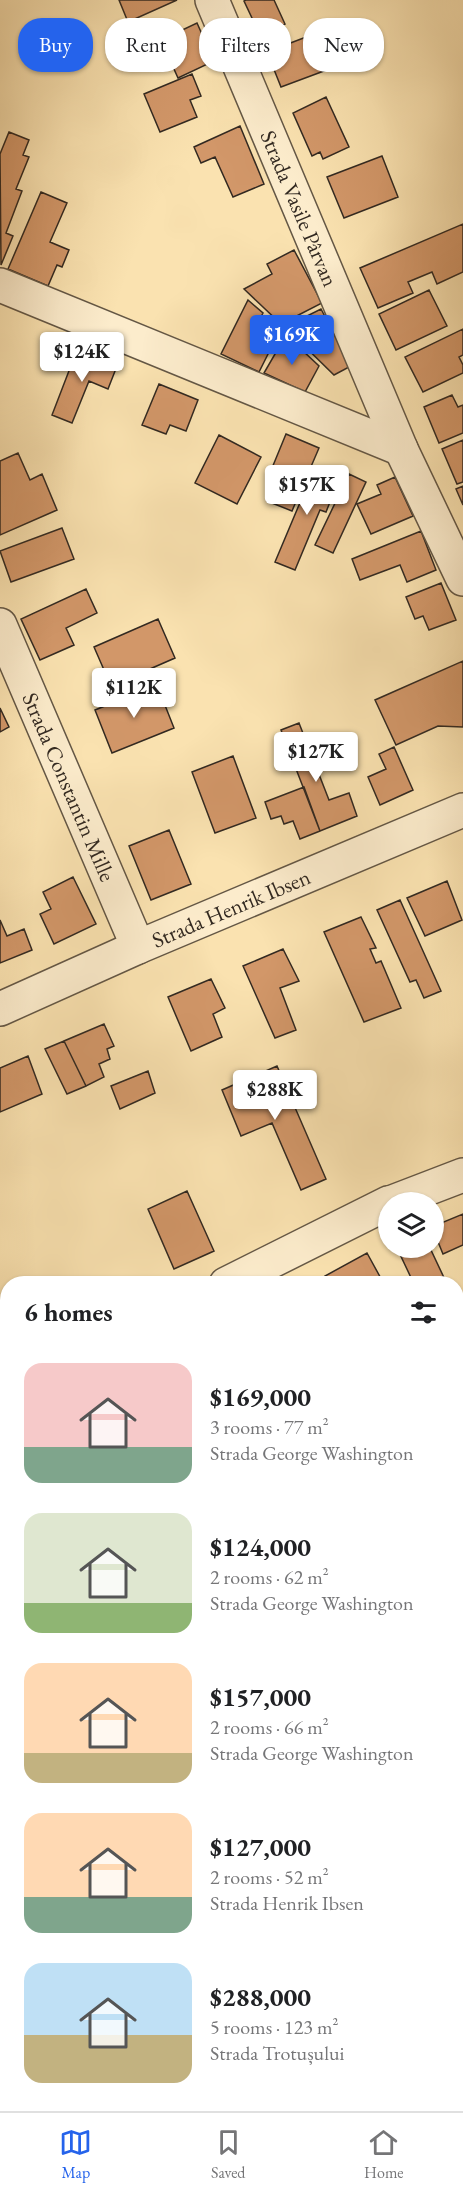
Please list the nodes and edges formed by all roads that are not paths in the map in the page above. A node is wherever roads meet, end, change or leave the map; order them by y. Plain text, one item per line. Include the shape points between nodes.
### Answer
1 (212, 0) edge
2 (0, 285) edge
3 (401, 449) junction
4 (463, 579) edge
5 (0, 625) edge
6 (463, 810) edge
7 (138, 947) junction
8 (0, 1009) edge
9 (463, 1175) edge
10 (418, 1192) edge
11 (378, 1208) edge
12 (242, 1276) edge

1 - 3 street, Strada Vasile Pârvan
2 - 3 street
3 - 4 street, Strada Vasile Pârvan
5 - 7 street, Strada Constantin Mille
6 - 7 street, Strada Henrik Ibsen
7 - 8 street, Strada Henrik Ibsen
9 - 10 street
11 - 12 street

